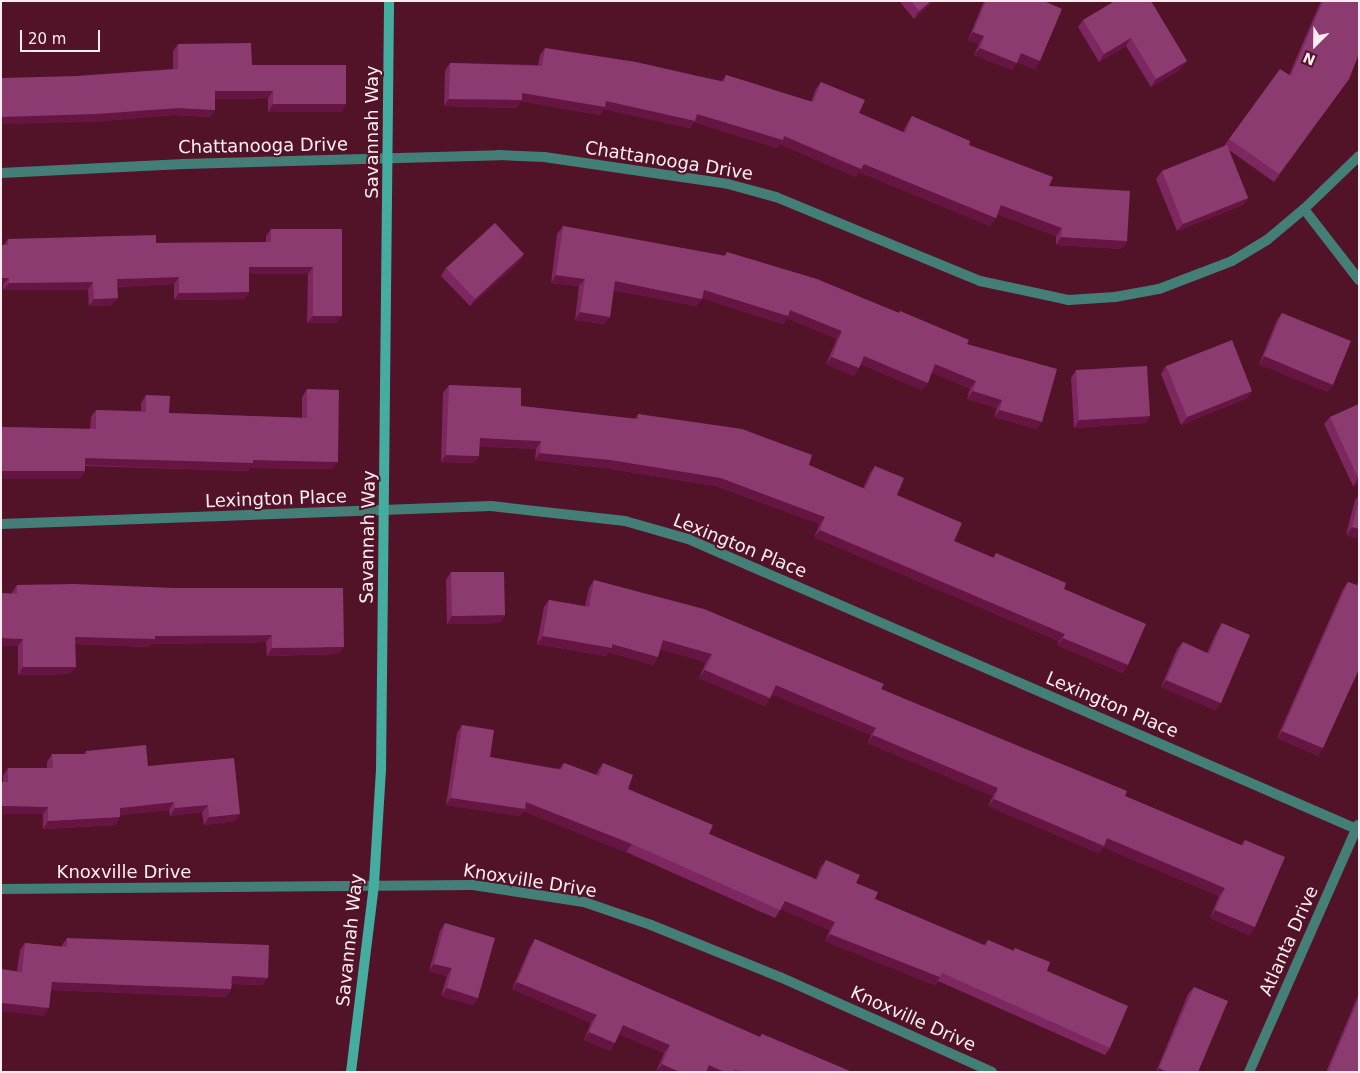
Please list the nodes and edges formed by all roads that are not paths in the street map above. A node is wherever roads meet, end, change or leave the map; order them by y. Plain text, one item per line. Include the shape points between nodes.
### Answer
1 (389, 1) edge
2 (1359, 156) edge
3 (389, 159) junction
4 (1, 173) edge
5 (1304, 210) junction
6 (1359, 280) edge
7 (385, 511) junction
8 (1, 524) edge
9 (1358, 828) edge
10 (374, 884) junction
11 (1, 888) edge
12 (352, 1072) edge
13 (992, 1072) edge
14 (1249, 1072) edge

1 - 3 street, Savannah Way
2 - 5 street, Chattanooga Drive
3 - 4 street, Chattanooga Drive
3 - 5 street, Chattanooga Drive via 499,155 544,158 728,184 776,197 980,281 1069,300 1115,297 1159,289 1232,261 1266,240
3 - 7 street, Savannah Way
5 - 6 street
7 - 8 street, Lexington Place
7 - 9 street, Lexington Place via 491,506 625,521 688,539
7 - 10 street, Savannah Way via 381,772
9 - 14 street, Atlanta Drive
10 - 11 street, Knoxville Drive via 184,889
10 - 12 street, Savannah Way
10 - 13 street, Knoxville Drive via 473,885 584,902 780,977

